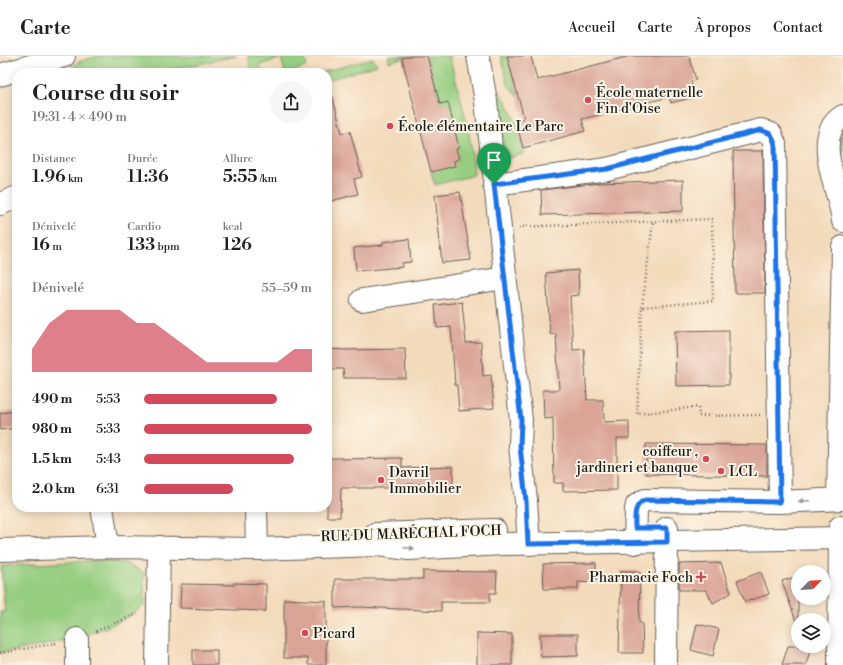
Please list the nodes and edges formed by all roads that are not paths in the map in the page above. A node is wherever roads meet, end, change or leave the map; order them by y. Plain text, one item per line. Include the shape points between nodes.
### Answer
1 (64, 56) edge
2 (478, 56) edge
3 (41, 68) edge
4 (12, 73) edge
5 (0, 75) edge
6 (843, 116) edge
7 (494, 184) junction
8 (12, 199) edge
9 (0, 204) edge
10 (843, 221) edge
11 (843, 247) edge
12 (505, 278) junction
13 (362, 300) dead end
14 (840, 499) edge
15 (780, 502) junction
16 (103, 512) edge
17 (256, 512) edge
18 (841, 532) edge
19 (667, 535) junction
20 (528, 536) junction
21 (635, 536) junction
22 (257, 543) junction
23 (108, 547) junction
24 (159, 547) junction
25 (0, 550) edge
26 (77, 639) road end
27 (77, 665) edge
28 (157, 665) edge
29 (666, 665) edge
30 (840, 665) edge

1 - 3 street
2 - 7 street via 486,101
4 - 5 street
6 - 10 street via 831,128 826,150
7 - 12 street
7 - 15 street via 607,169 761,130 771,134 775,144
8 - 9 street
11 - 14 street
12 - 13 street
12 - 20 street via 521,420 520,446
14 -> 15 street
15 - 21 street via 645,500 636,508
16 - 23 street
17 - 22 street
18 - 19 street, RUE DU MARÉCHAL FOCH
18 - 30 street
19 - 21 street, RUE DU MARÉCHAL FOCH
19 - 29 street
20 - 21 street, RUE DU MARÉCHAL FOCH
20 - 22 street, RUE DU MARÉCHAL FOCH via 425,548
22 - 24 street, RUE DU MARÉCHAL FOCH
23 - 24 street, RUE DU MARÉCHAL FOCH
23 - 25 street, RUE DU MARÉCHAL FOCH
24 - 28 street
26 - 27 street

